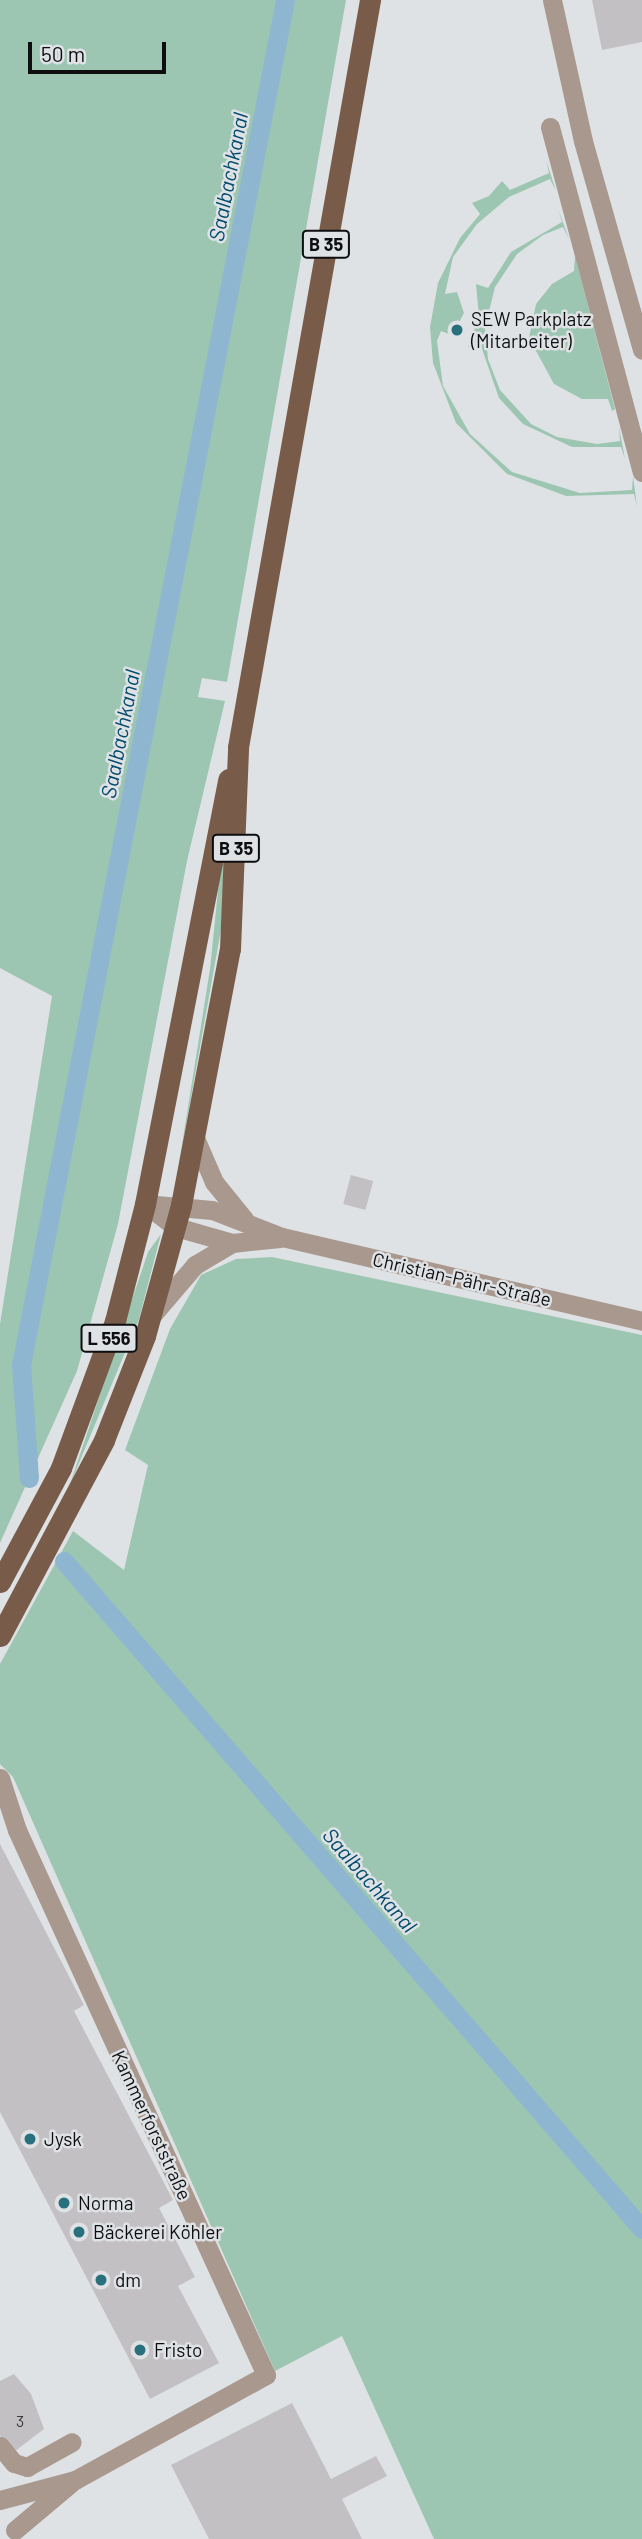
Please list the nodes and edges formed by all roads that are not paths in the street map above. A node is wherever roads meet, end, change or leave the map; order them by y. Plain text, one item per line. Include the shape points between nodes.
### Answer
1 (370, 0) edge
2 (552, 0) edge
3 (550, 127) dead end
4 (642, 350) edge
5 (642, 472) edge
6 (238, 747) junction
7 (195, 1138) junction
8 (145, 1204) junction
9 (181, 1205) junction
10 (244, 1220) junction
11 (176, 1227) junction
12 (282, 1237) junction
13 (232, 1243) junction
14 (150, 1318) junction
15 (642, 1321) edge
16 (0, 1583) edge
17 (0, 1636) edge
18 (0, 1779) edge
19 (8, 1828) edge
20 (72, 2442) dead end
21 (0, 2446) edge
22 (75, 2480) junction
23 (0, 2500) edge
24 (14, 2534) edge

1 - 6 main road, B 35
2 - 4 street via 583,141
3 - 5 street
6 - 7 main road, B 35 via 230,949
6 - 8 main road, B 35 via 208,861
7 - 9 main road, B 35
7 - 10 street via 214,1182
8 - 9 street, Christian-Pähr-Straße
8 - 11 street, Christian-Pähr-Straße
8 - 16 main road, L 556 via 80,1422
9 - 10 street, Christian-Pähr-Straße
9 - 11 main road, B 35
10 - 12 street, Christian-Pähr-Straße
11 - 13 street, Christian-Pähr-Straße
11 - 14 main road, L 556
12 - 13 street, Christian-Pähr-Straße
12 - 15 street, Christian-Pähr-Straße
13 - 14 street via 188,1272
14 - 17 main road, L 556 via 99,1450
18 - 19 street, Kammerforststraße
19 - 22 street, Kammerforststraße via 266,2375
20 - 21 street via 27,2467 14,2463
22 - 23 street, Kammerforststraße
22 - 24 street, Kammerforststraße
23 - 24 street

